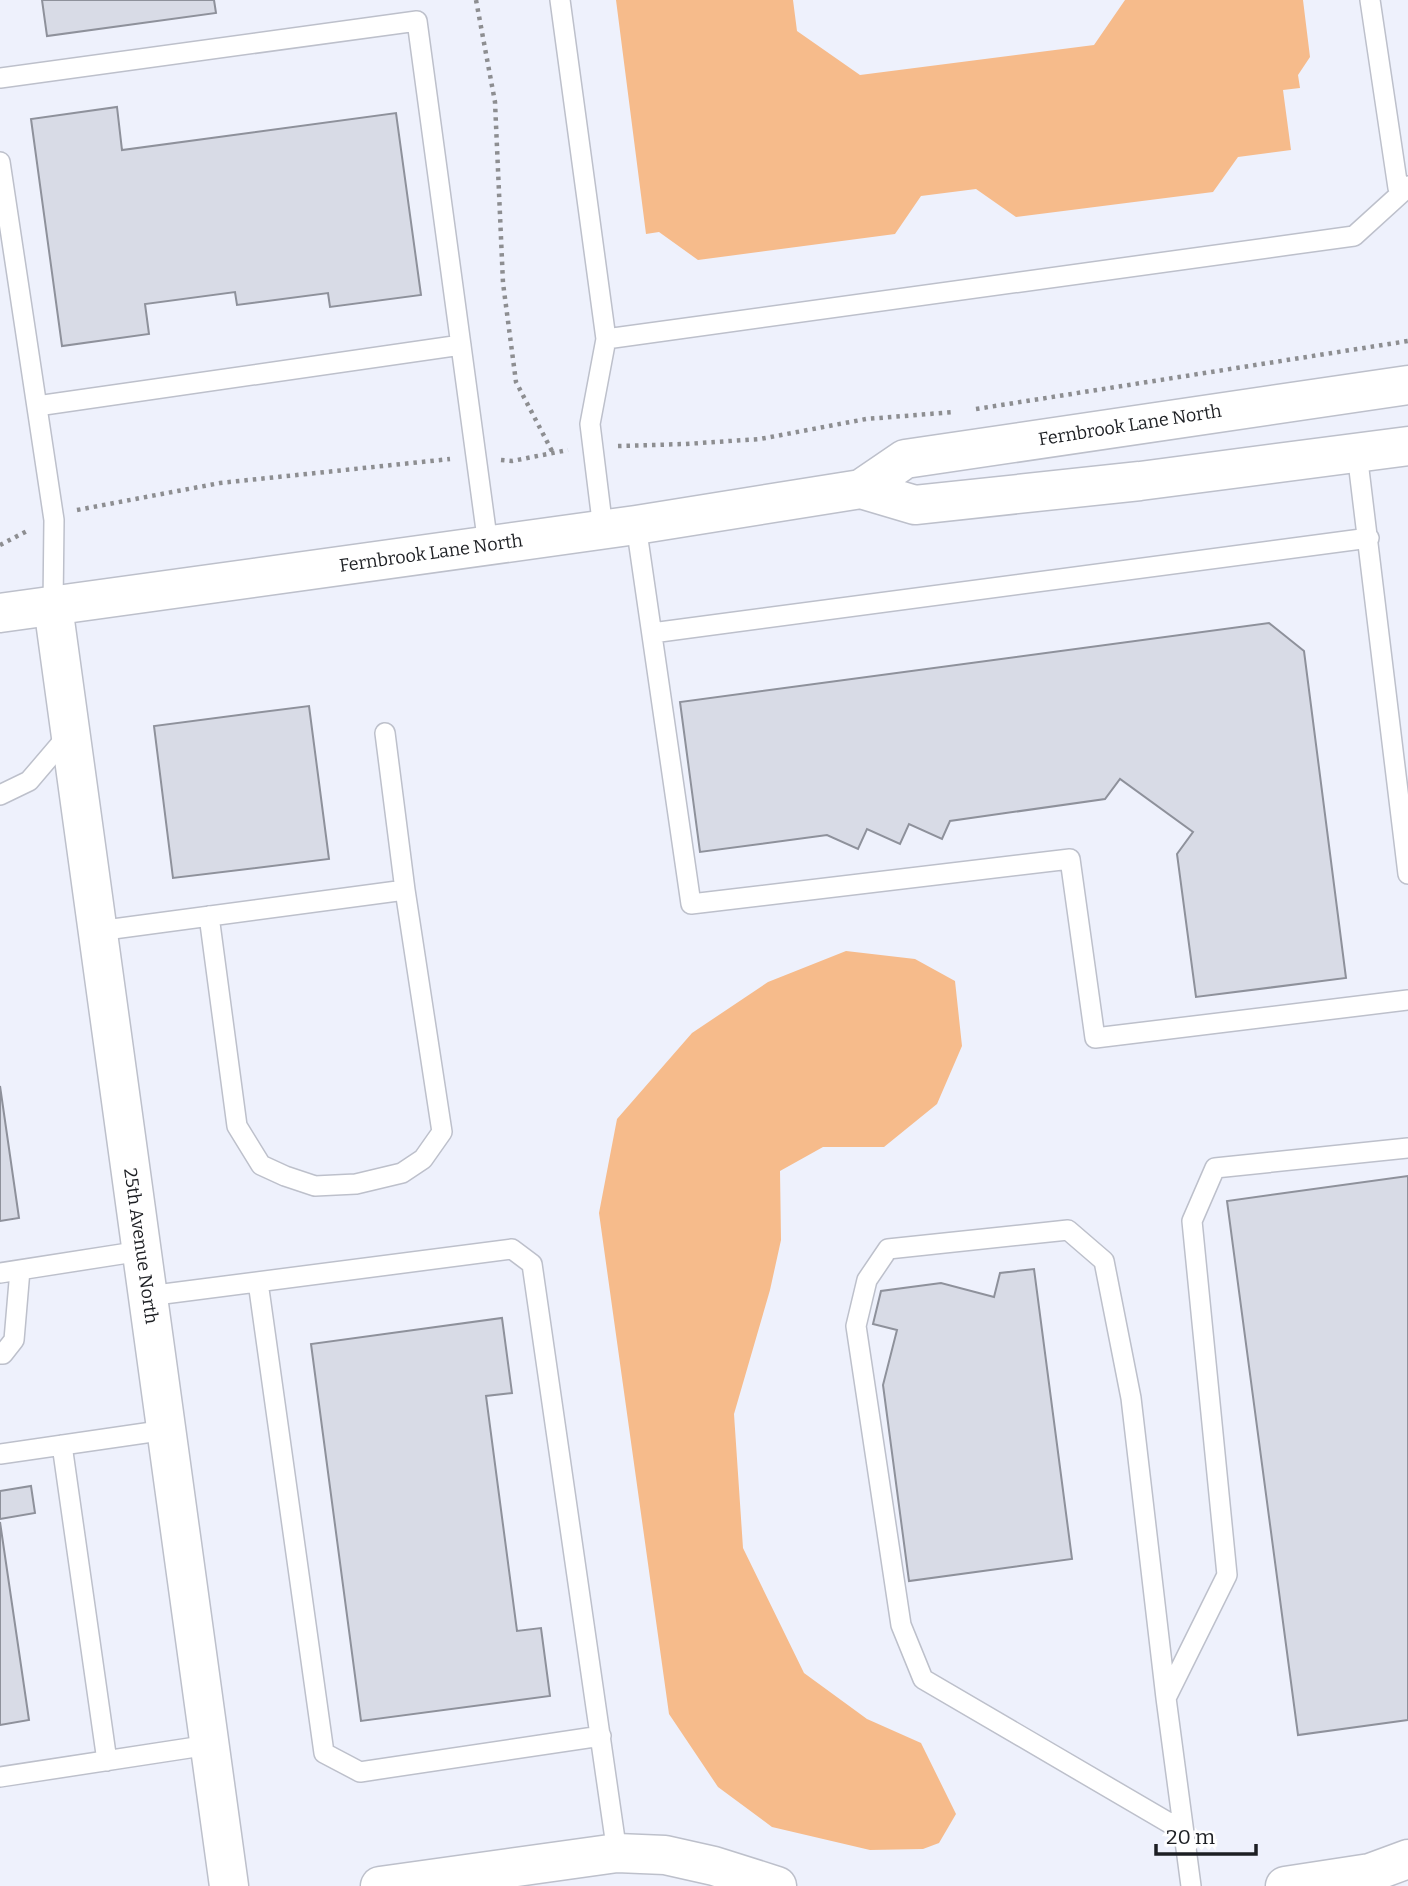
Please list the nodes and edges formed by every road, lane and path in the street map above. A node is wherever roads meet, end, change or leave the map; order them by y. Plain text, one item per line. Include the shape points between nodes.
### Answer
1 (476, 0) edge
2 (560, 0) edge
3 (1370, 0) edge
4 (0, 78) edge
5 (0, 162) edge
6 (1408, 187) edge
7 (606, 339) junction
8 (1408, 341) edge
9 (461, 345) junction
10 (1408, 384) edge
11 (37, 406) junction
12 (971, 410) dead end
13 (958, 412) dead end
14 (1408, 446) edge
15 (592, 447) junction
16 (553, 453) junction
17 (1357, 453) junction
18 (476, 460) junction
19 (861, 489) junction
20 (54, 520) junction
21 (619, 527) junction
22 (1369, 538) junction
23 (0, 545) edge
24 (488, 545) junction
25 (53, 606) junction
26 (0, 613) edge
27 (652, 633) junction
28 (71, 733) junction
29 (385, 733) dead end
30 (0, 795) edge
31 (1408, 874) edge
32 (405, 890) junction
33 (209, 916) junction
34 (98, 931) junction
35 (1408, 1000) edge
36 (1408, 1148) edge
37 (141, 1251) junction
38 (20, 1270) junction
39 (0, 1273) edge
40 (258, 1282) junction
41 (148, 1296) junction
42 (0, 1354) edge
43 (166, 1430) junction
44 (62, 1445) junction
45 (0, 1454) edge
46 (1166, 1698) junction
47 (601, 1736) junction
48 (209, 1745) junction
49 (107, 1761) junction
50 (0, 1777) edge
51 (1183, 1831) junction
52 (618, 1853) junction
53 (1408, 1859) edge
54 (229, 1886) edge
55 (380, 1886) edge
56 (777, 1886) edge
57 (1191, 1886) edge
58 (1285, 1886) edge

1 - 16 path via 495,102 503,283 516,382
2 - 7 lane
3 - 6 lane via 1398,188
4 - 9 lane via 417,21
5 - 11 lane
6 - 7 lane via 1354,236
7 - 15 lane via 590,424
8 - 12 path
9 - 11 lane
9 - 18 lane
10 - 19 street, Fernbrook Lane North via 905,459
11 - 20 lane
13 - 15 path via 866,419 760,439
14 - 17 street, Fernbrook Lane North
15 - 16 path
15 - 21 lane
16 - 18 path via 512,461
17 - 19 street, Fernbrook Lane North via 915,505
17 - 22 lane
18 - 20 path via 220,483 74,511
18 - 24 lane
19 - 21 street, Fernbrook Lane North
20 - 23 path
20 - 25 lane
21 - 24 street, Fernbrook Lane North
21 - 27 lane
22 - 27 lane
22 - 31 lane
24 - 25 street, Fernbrook Lane North
25 - 26 street, Fernbrook Lane North
25 - 28 street, 25th Avenue North
27 - 35 lane via 691,904 1070,859 1095,1038
28 - 30 lane via 29,781
28 - 34 street, 25th Avenue North
29 - 32 lane
32 - 33 lane
32 - 33 lane via 442,1132 423,1159 401,1173 356,1184 316,1186 261,1165 237,1126
33 - 34 lane
34 - 37 street, 25th Avenue North
36 - 46 lane via 1215,1168 1192,1220 1227,1575
37 - 38 lane
37 - 41 street, 25th Avenue North
38 - 39 lane
38 - 42 lane via 14,1340
40 - 41 lane
40 - 47 lane via 324,1752 360,1772
40 - 47 lane via 512,1248 533,1264
41 - 43 street, 25th Avenue North
43 - 44 lane
43 - 48 street, 25th Avenue North
44 - 45 lane
44 - 49 lane
46 - 51 lane
46 - 51 lane via 1131,1398 1104,1261 1068,1230 888,1249 867,1280 856,1326 901,1625 923,1679
47 - 52 lane
48 - 49 lane
48 - 54 street, 25th Avenue North
49 - 50 lane
51 - 57 lane
52 - 55 street
52 - 56 street via 665,1855
53 - 58 street via 1370,1873

